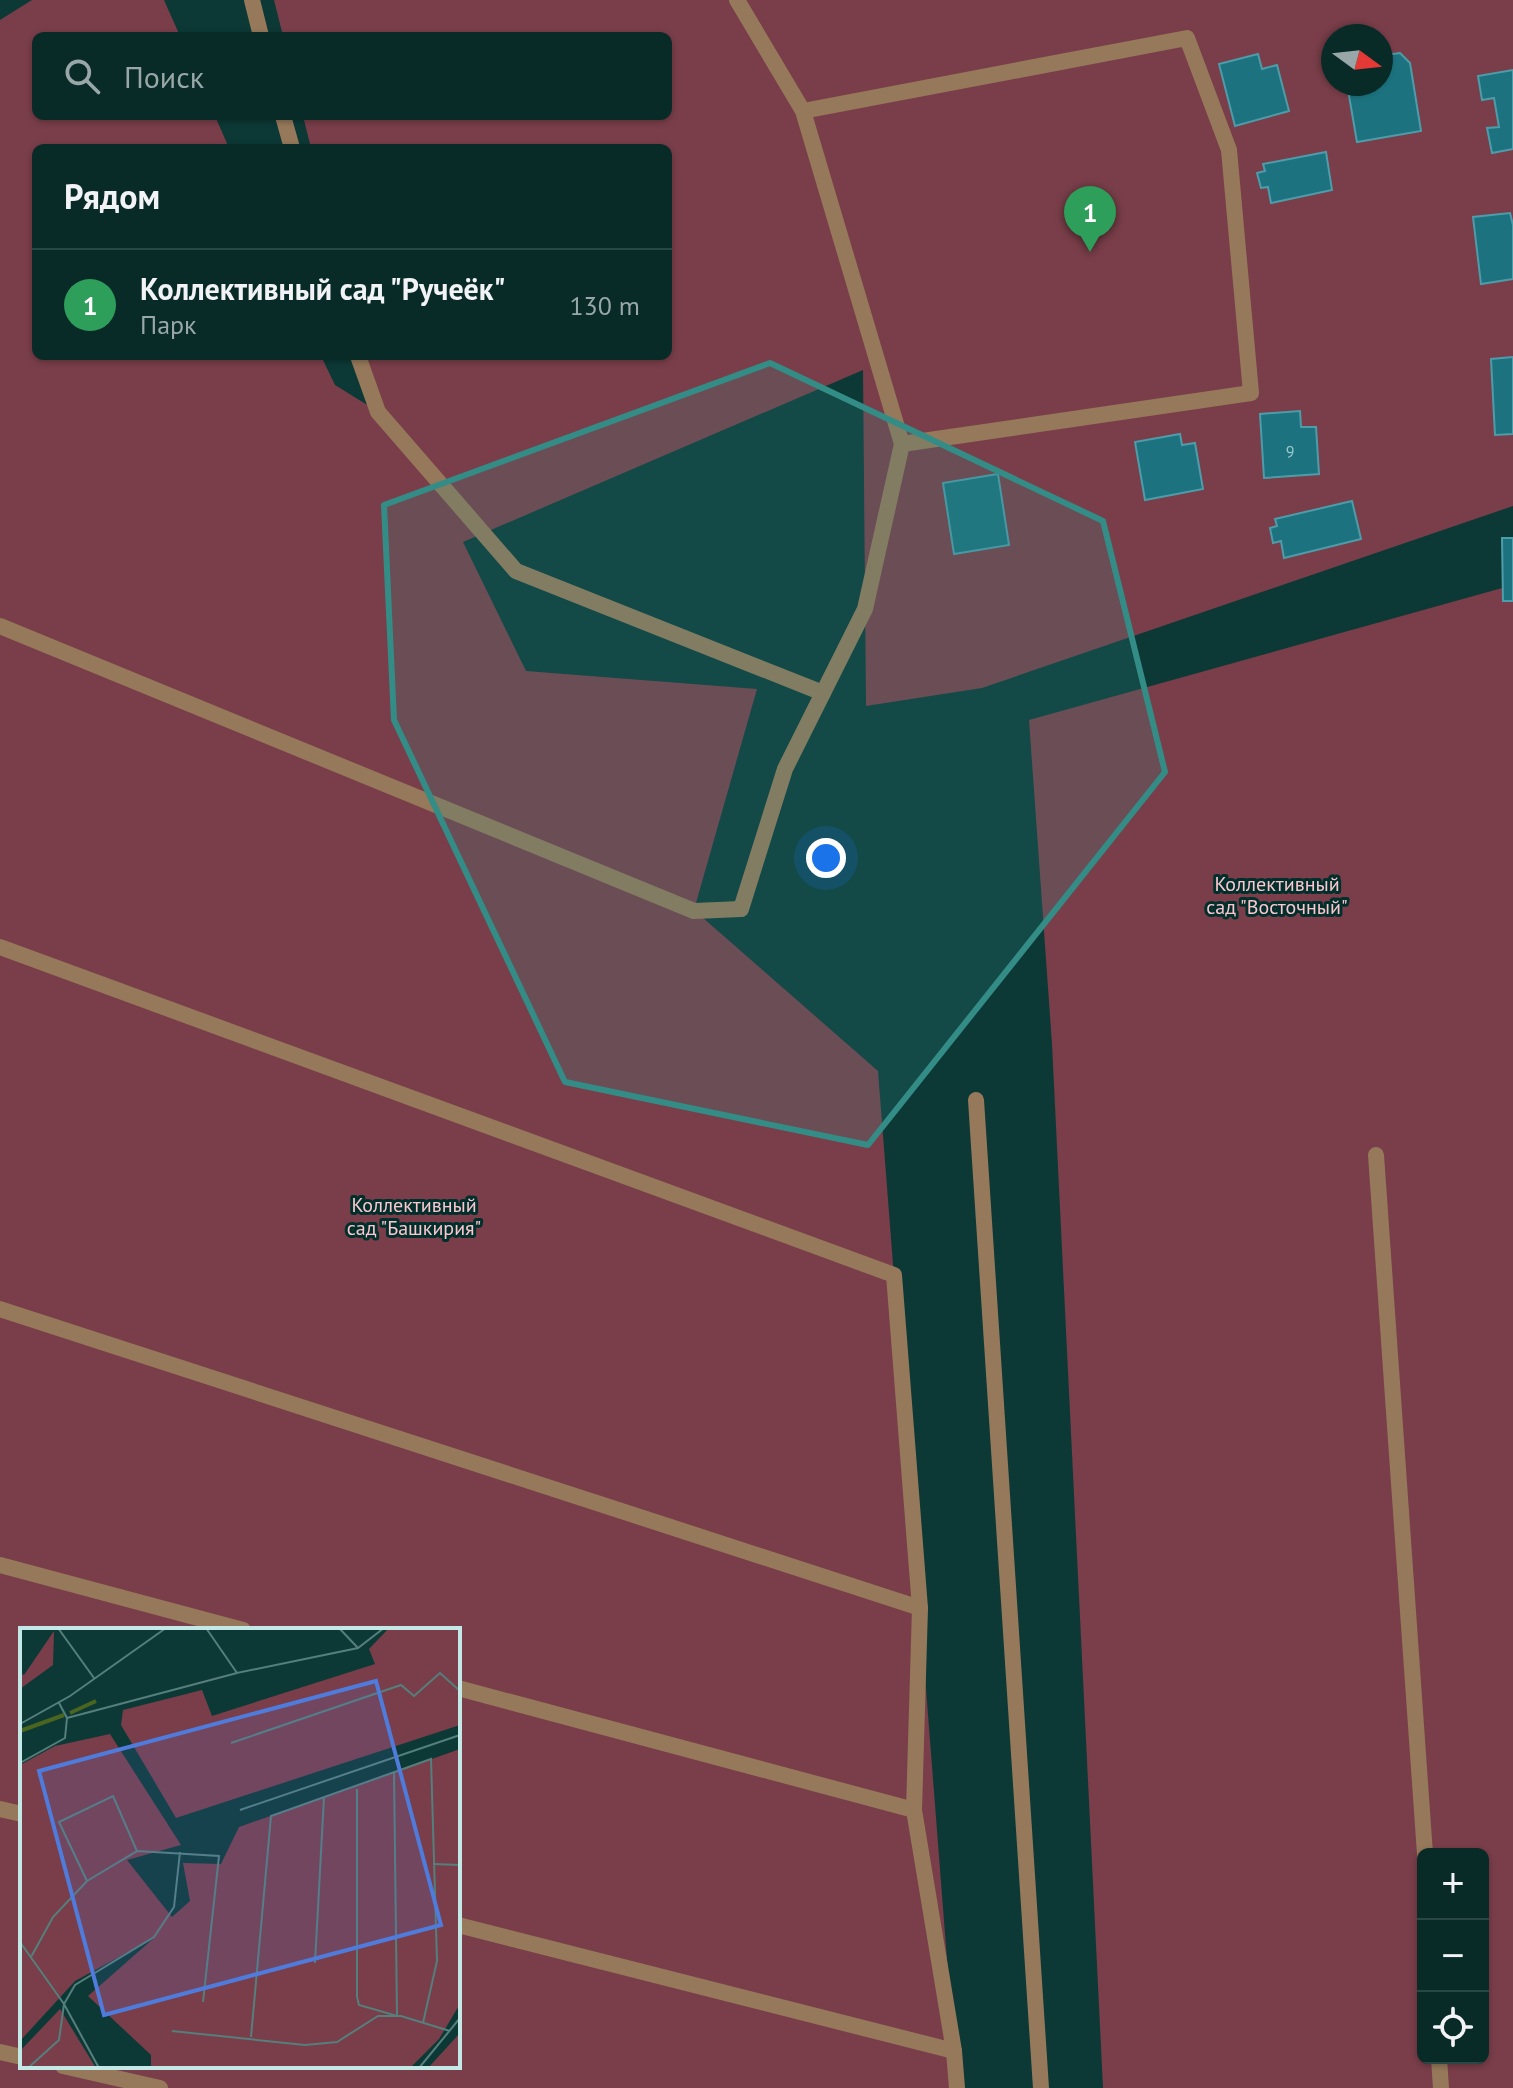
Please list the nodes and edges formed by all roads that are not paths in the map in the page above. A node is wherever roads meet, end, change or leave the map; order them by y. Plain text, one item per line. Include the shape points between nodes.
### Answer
1 (252, 0) edge
2 (737, 0) edge
3 (260, 32) edge
4 (803, 111) junction
5 (284, 120) edge
6 (291, 144) edge
7 (359, 360) edge
8 (902, 444) junction
9 (0, 626) edge
10 (823, 693) junction
11 (0, 947) edge
12 (976, 1100) dead end
13 (1376, 1155) dead end
14 (0, 1309) edge
15 (0, 1565) edge
16 (920, 1608) junction
17 (236, 1628) edge
18 (460, 1689) edge
19 (0, 1809) edge
20 (914, 1810) junction
21 (20, 1814) edge
22 (1425, 1848) edge
23 (460, 1926) edge
24 (954, 2051) junction
25 (0, 2052) edge
26 (20, 2057) edge
27 (1439, 2064) edge
28 (72, 2068) edge
29 (160, 2088) edge
30 (957, 2088) edge
31 (1041, 2088) edge
32 (1441, 2088) edge

1 - 3 lane
2 - 4 lane
4 - 8 lane
4 - 8 lane via 1187,38 1229,150 1251,393
5 - 6 lane
7 - 10 lane via 378,412 516,571
8 - 10 lane via 865,609
9 - 10 lane via 694,911 741,909 785,769
11 - 16 lane via 894,1275
12 - 31 lane
13 - 22 lane
14 - 16 lane
15 - 17 lane
16 - 20 lane
18 - 20 lane
19 - 21 lane
20 - 24 lane
23 - 24 lane
24 - 30 lane
25 - 26 lane
27 - 32 lane
28 - 29 lane

